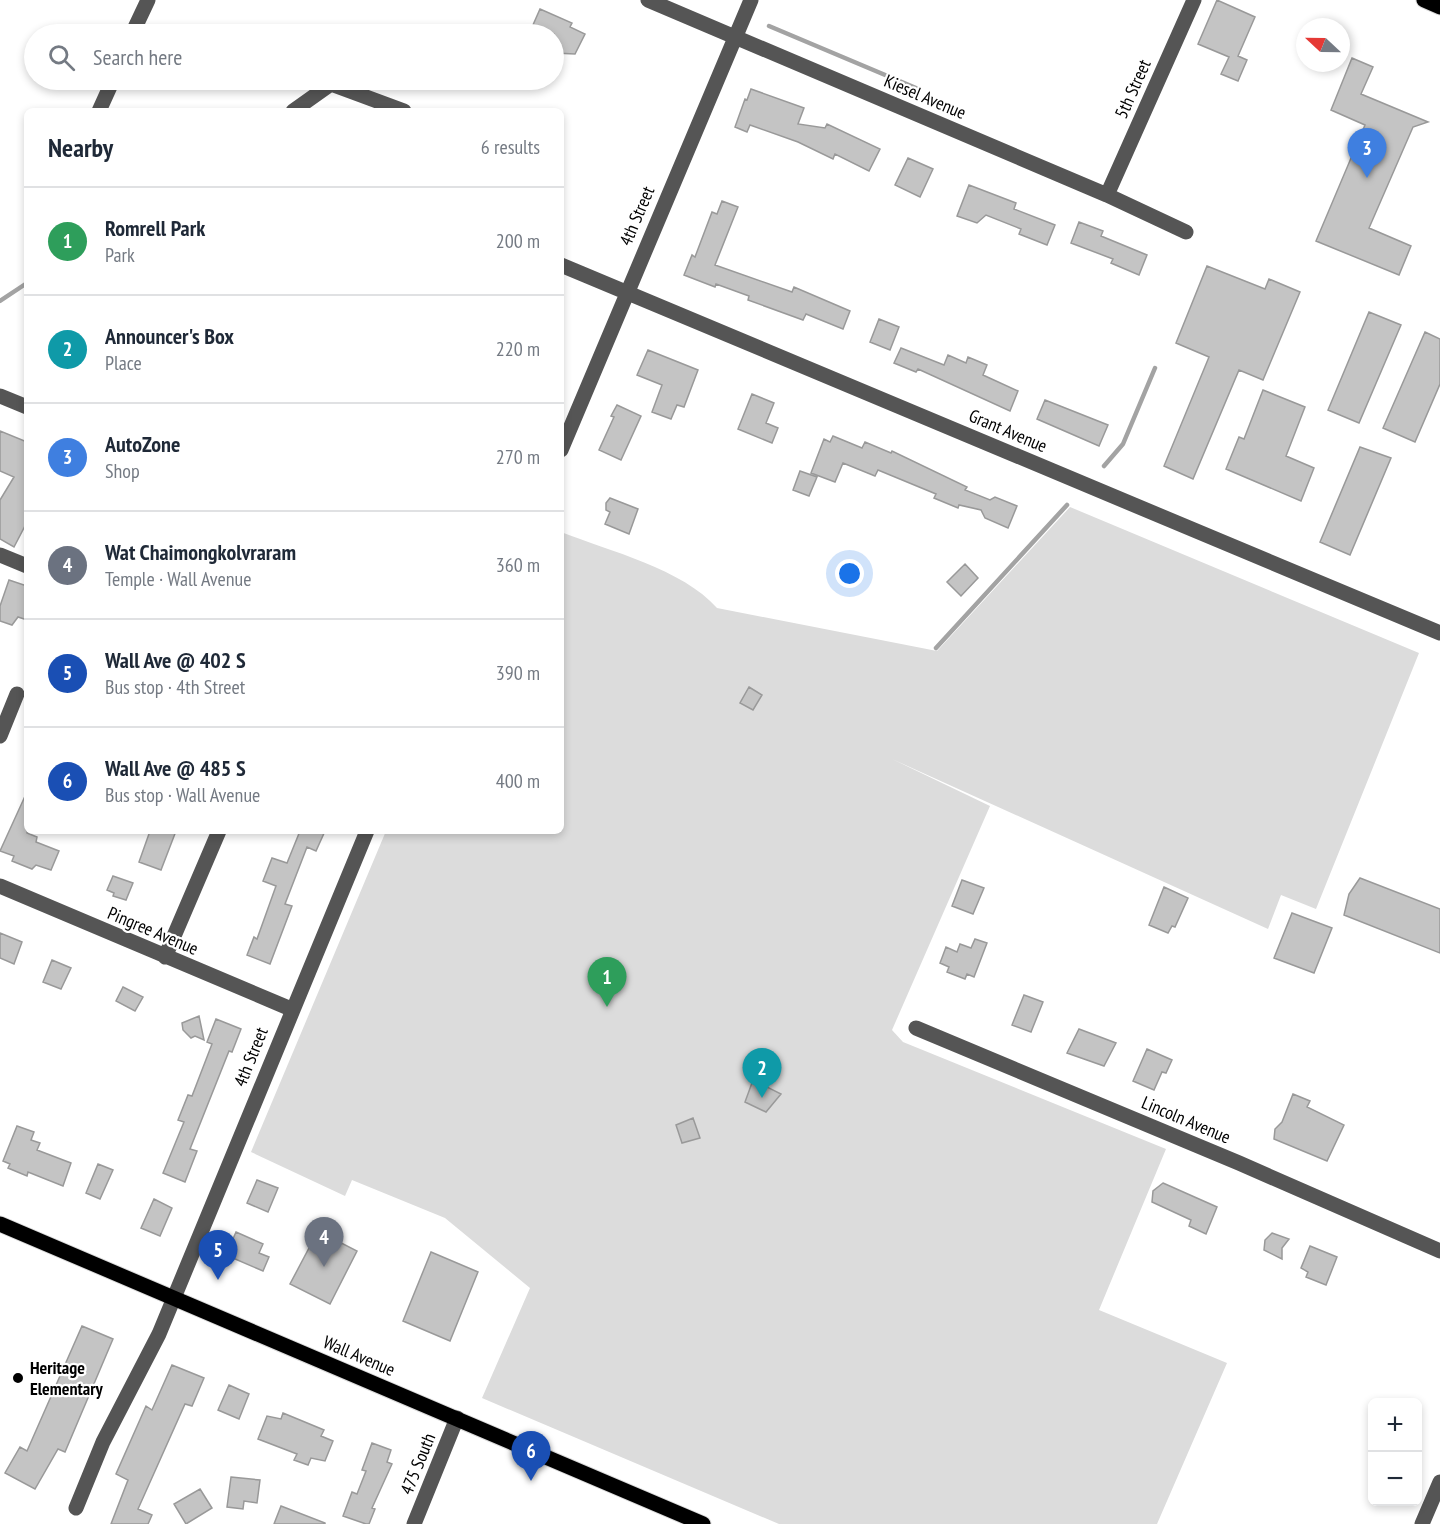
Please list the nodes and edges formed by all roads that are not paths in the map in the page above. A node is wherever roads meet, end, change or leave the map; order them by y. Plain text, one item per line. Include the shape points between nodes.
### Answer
1 (148, 0) edge
2 (648, 0) edge
3 (751, 0) edge
4 (1194, 0) edge
5 (1424, 0) edge
6 (1440, 7) edge
7 (137, 24) edge
8 (735, 37) junction
9 (108, 90) edge
10 (323, 90) edge
11 (347, 90) edge
12 (100, 108) edge
13 (298, 108) edge
14 (396, 108) edge
15 (1107, 195) junction
16 (1186, 232) dead end
17 (564, 266) edge
18 (626, 292) junction
19 (0, 396) edge
20 (24, 406) edge
21 (564, 443) edge
22 (0, 555) edge
23 (24, 565) edge
24 (1440, 633) edge
25 (17, 694) dead end
26 (0, 736) edge
27 (218, 834) edge
28 (367, 834) edge
29 (0, 886) edge
30 (165, 957) junction
31 (291, 1009) junction
32 (916, 1028) dead end
33 (0, 1224) edge
34 (1440, 1251) edge
35 (174, 1299) junction
36 (457, 1418) junction
37 (1440, 1482) edge
38 (76, 1508) dead end
39 (414, 1524) edge
40 (703, 1524) edge
41 (1422, 1524) edge

1 - 7 street
2 - 8 street, Kiesel Avenue
3 - 8 street, 4th Street
4 - 15 street, 5th Street
5 - 6 main road
8 - 15 street, Kiesel Avenue
8 - 18 street, 4th Street
9 - 12 street
10 - 13 street
11 - 14 street
15 - 16 street, Kiesel Avenue
17 - 18 street, Grant Avenue
18 - 21 street, 4th Street
18 - 24 street, Grant Avenue
19 - 20 street
22 - 23 street
25 - 26 street
27 - 30 street
28 - 31 street, 4th Street
29 - 30 street, Pingree Avenue
30 - 31 street, Pingree Avenue
31 - 35 street, 4th Street
32 - 34 street, Lincoln Avenue
33 - 35 main road, Wall Avenue
35 - 36 main road, Wall Avenue
35 - 38 street, 4th Street via 103,1442
36 - 39 street, 475 South
36 - 40 main road, Wall Avenue
37 - 41 street

